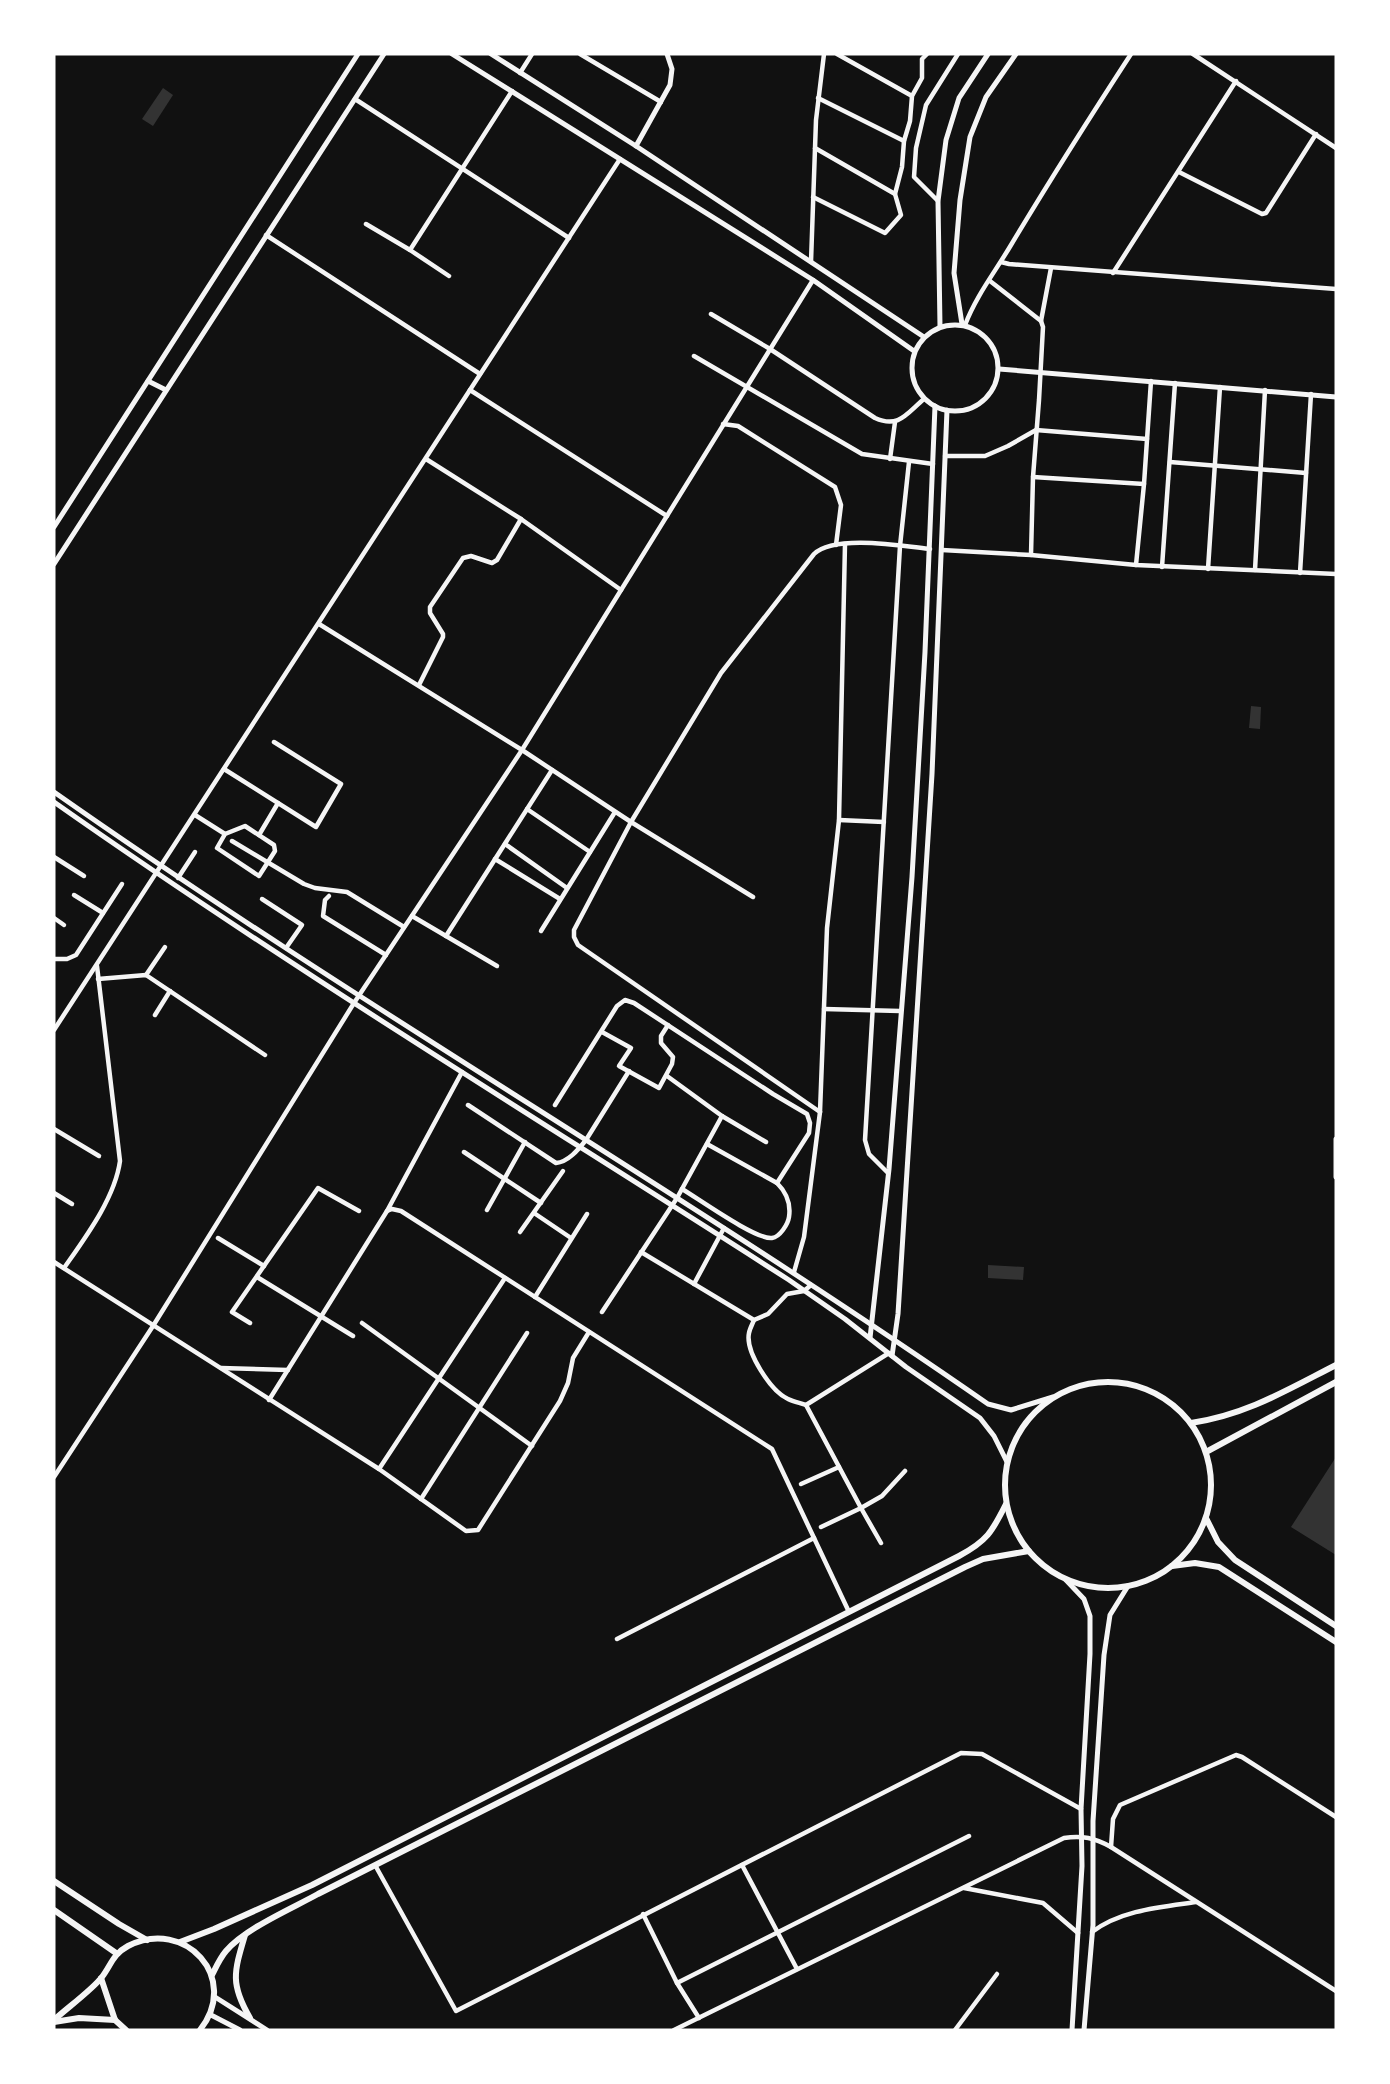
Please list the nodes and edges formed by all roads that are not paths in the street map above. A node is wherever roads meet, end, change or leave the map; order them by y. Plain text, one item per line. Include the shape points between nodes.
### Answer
1 (358, 54) edge
2 (384, 54) edge
3 (452, 54) edge
4 (490, 54) edge
5 (532, 54) edge
6 (580, 54) edge
7 (666, 54) edge
8 (824, 54) edge
9 (837, 54) edge
10 (915, 54) edge
11 (927, 54) edge
12 (958, 54) edge
13 (988, 54) edge
14 (1016, 54) edge
15 (1131, 54) edge
16 (1193, 54) edge
17 (922, 59) junction
18 (520, 73) junction
19 (1236, 81) junction
20 (512, 91) junction
21 (912, 96) junction
22 (818, 98) junction
23 (355, 99) junction
24 (661, 102) junction
25 (1316, 134) junction
26 (904, 141) junction
27 (636, 146) junction
28 (814, 148) junction
29 (1336, 148) edge
30 (620, 159) junction
31 (462, 169) junction
32 (1179, 172) junction
33 (895, 194) junction
34 (813, 197) junction
35 (938, 201) junction
36 (366, 224) dead end
37 (266, 235) junction
38 (569, 238) junction
39 (410, 250) junction
40 (811, 262) junction
41 (1001, 262) junction
42 (1051, 268) junction
43 (1113, 273) junction
44 (449, 276) dead end
45 (813, 279) junction
46 (990, 281) junction
47 (1336, 289) edge
48 (711, 314) dead end
49 (1041, 321) junction
50 (963, 324) junction
51 (940, 326) junction
52 (924, 337) junction
53 (770, 349) junction
54 (914, 351) junction
55 (694, 356) dead end
56 (999, 369) junction
57 (1040, 372) junction
58 (480, 374) junction
59 (148, 381) junction
60 (1151, 381) junction
61 (1175, 383) junction
62 (747, 385) junction
63 (1220, 387) junction
64 (166, 390) junction
65 (470, 390) junction
66 (1265, 390) junction
67 (1311, 394) junction
68 (1336, 397) edge
69 (924, 399) junction
70 (935, 406) junction
71 (947, 411) junction
72 (895, 422) junction
73 (723, 424) junction
74 (1036, 430) junction
75 (1147, 439) junction
76 (945, 456) junction
77 (426, 459) junction
78 (890, 459) junction
79 (909, 462) junction
80 (1170, 462) junction
81 (933, 464) junction
82 (1216, 467) junction
83 (1262, 471) junction
84 (1306, 473) junction
85 (1032, 477) junction
86 (1144, 484) junction
87 (667, 516) junction
88 (521, 519) junction
89 (54, 527) edge
90 (845, 544) junction
91 (836, 545) junction
92 (900, 546) junction
93 (930, 549) junction
94 (942, 550) junction
95 (1031, 555) junction
96 (54, 564) edge
97 (1136, 565) junction
98 (1162, 567) junction
99 (1208, 569) junction
100 (1255, 570) junction
101 (1300, 573) junction
102 (1336, 574) edge
103 (621, 590) junction
104 (319, 624) junction
105 (419, 685) junction
106 (274, 742) dead end
107 (522, 750) junction
108 (224, 769) junction
109 (552, 770) junction
110 (54, 793) edge
111 (54, 802) edge
112 (278, 803) junction
113 (527, 808) junction
114 (615, 812) junction
115 (195, 815) junction
116 (839, 820) junction
117 (631, 822) junction
118 (884, 822) junction
119 (225, 834) junction
120 (259, 835) junction
121 (232, 841) dead end
122 (505, 844) junction
123 (195, 852) dead end
124 (590, 852) junction
125 (54, 857) edge
126 (495, 859) junction
127 (268, 862) junction
128 (161, 867) junction
129 (156, 874) junction
130 (84, 876) dead end
131 (178, 878) junction
132 (122, 884) dead end
133 (567, 888) junction
134 (74, 895) dead end
135 (329, 896) dead end
136 (753, 897) dead end
137 (262, 898) dead end
138 (560, 899) junction
139 (103, 913) junction
140 (412, 916) junction
141 (54, 918) edge
142 (64, 925) dead end
143 (404, 927) junction
144 (541, 931) dead end
145 (446, 936) junction
146 (278, 943) junction
147 (165, 947) dead end
148 (286, 948) junction
149 (273, 951) junction
150 (386, 955) junction
151 (54, 959) edge
152 (97, 965) junction
153 (497, 966) dead end
154 (146, 975) junction
155 (98, 980) junction
156 (170, 991) junction
157 (358, 996) junction
158 (354, 1004) junction
159 (824, 1009) junction
160 (872, 1010) junction
161 (900, 1011) junction
162 (155, 1015) dead end
163 (668, 1025) junction
164 (54, 1030) edge
165 (602, 1032) junction
166 (265, 1055) dead end
167 (629, 1071) junction
168 (462, 1072) junction
169 (667, 1076) junction
170 (468, 1105) dead end
171 (555, 1105) dead end
172 (820, 1112) junction
173 (722, 1116) junction
174 (54, 1129) edge
175 (1336, 1139) edge
176 (586, 1140) junction
177 (525, 1142) junction
178 (766, 1142) dead end
179 (707, 1144) junction
180 (580, 1147) junction
181 (464, 1152) dead end
182 (99, 1156) dead end
183 (563, 1171) dead end
184 (888, 1173) junction
185 (1336, 1177) edge
186 (505, 1178) junction
187 (777, 1183) junction
188 (682, 1189) junction
189 (54, 1193) edge
190 (677, 1198) junction
191 (541, 1203) junction
192 (72, 1204) dead end
193 (672, 1206) junction
194 (487, 1210) dead end
195 (359, 1211) dead end
196 (387, 1211) junction
197 (534, 1212) junction
198 (587, 1214) dead end
199 (724, 1228) junction
200 (520, 1232) dead end
201 (720, 1236) junction
202 (218, 1238) dead end
203 (572, 1238) junction
204 (641, 1252) junction
205 (54, 1262) edge
206 (264, 1266) junction
207 (64, 1268) junction
208 (794, 1272) junction
209 (257, 1277) junction
210 (505, 1278) junction
211 (694, 1284) junction
212 (811, 1285) junction
213 (804, 1291) junction
214 (535, 1297) junction
215 (602, 1312) dead end
216 (321, 1316) junction
217 (754, 1320) junction
218 (250, 1323) dead end
219 (362, 1323) dead end
220 (153, 1326) junction
221 (872, 1326) junction
222 (589, 1332) junction
223 (527, 1333) dead end
224 (353, 1336) dead end
225 (870, 1338) junction
226 (896, 1341) junction
227 (890, 1355) junction
228 (1336, 1365) edge
229 (218, 1368) junction
230 (288, 1370) junction
231 (438, 1378) junction
232 (1336, 1383) edge
233 (1053, 1397) junction
234 (269, 1400) junction
235 (806, 1405) junction
236 (479, 1408) junction
237 (1191, 1423) junction
238 (532, 1446) junction
239 (1206, 1452) junction
240 (1007, 1462) junction
241 (839, 1467) junction
242 (379, 1468) junction
243 (905, 1470) dead end
244 (54, 1478) edge
245 (801, 1484) dead end
246 (422, 1499) junction
247 (1006, 1504) junction
248 (861, 1508) junction
249 (1206, 1518) junction
250 (822, 1527) dead end
251 (814, 1538) junction
252 (881, 1543) dead end
253 (1029, 1551) junction
254 (1171, 1566) junction
255 (1065, 1578) junction
256 (1128, 1586) junction
257 (849, 1612) junction
258 (1336, 1626) edge
259 (617, 1639) dead end
260 (1336, 1642) edge
261 (1090, 1654) junction
262 (1104, 1655) junction
263 (1081, 1809) junction
264 (1336, 1817) edge
265 (969, 1836) dead end
266 (1087, 1837) junction
267 (1111, 1847) junction
268 (375, 1865) junction
269 (742, 1865) junction
270 (54, 1881) edge
271 (963, 1888) junction
272 (1196, 1902) junction
273 (54, 1910) edge
274 (643, 1914) junction
275 (1092, 1932) junction
276 (1078, 1933) junction
277 (245, 1934) junction
278 (779, 1934) junction
279 (148, 1940) junction
280 (180, 1942) junction
281 (117, 1953) junction
282 (797, 1969) junction
283 (997, 1974) dead end
284 (212, 1975) junction
285 (102, 1978) junction
286 (677, 1983) junction
287 (1336, 1991) edge
288 (215, 1997) junction
289 (211, 2014) junction
290 (250, 2018) junction
291 (699, 2018) junction
292 (115, 2019) junction
293 (54, 2021) edge
294 (126, 2030) edge
295 (200, 2030) edge
296 (240, 2030) edge
297 (267, 2030) edge
298 (674, 2030) edge
299 (955, 2030) edge
300 (1072, 2030) edge
301 (1084, 2030) edge

1 - 59 street
2 - 23 street
3 - 20 street
4 - 18 street
5 - 18 street
6 - 24 street
7 - 24 street via 673,77
8 - 22 street
9 - 21 street
10 - 17 street
11 - 17 street
12 - 35 street via 926,105 916,148 914,177
13 - 35 street via 959,98 946,140
14 - 50 street via 986,97 970,137 954,273
15 - 41 street
16 - 19 street
17 - 21 street via 922,78
18 - 27 street
19 - 25 street
19 - 32 street
20 - 30 street
20 - 31 street
21 - 26 street
22 - 26 street
22 - 28 street
23 - 31 street
23 - 37 street
24 - 27 street
25 - 29 street
25 - 32 street via 1266,213
26 - 33 street
27 - 40 street
28 - 33 street
28 - 34 street
30 - 38 street
30 - 45 street
31 - 38 street
31 - 39 street
32 - 43 street
33 - 34 street via 901,215 885,233
34 - 40 street
35 - 51 street
36 - 39 street
37 - 58 street
37 - 64 street
38 - 58 street
39 - 44 street
40 - 52 street
41 - 42 street
41 - 46 street
42 - 43 street
42 - 49 street
43 - 47 street
45 - 53 street
45 - 54 street
46 - 49 street
46 - 50 street
48 - 53 street
49 - 57 street
50 - 51 street
50 - 56 street via 990,342
51 - 52 street
52 - 54 street
53 - 62 street
53 - 72 street via 875,418
54 - 69 street via 912,376
55 - 62 street
56 - 57 street
56 - 71 street via 988,396 962,411
57 - 60 street
57 - 74 street
58 - 65 street
59 - 64 street
59 - 89 street
60 - 61 street
60 - 75 street
61 - 63 street
61 - 80 street
62 - 73 street
62 - 78 street via 862,454
63 - 66 street
63 - 82 street
64 - 96 street
65 - 77 street
65 - 87 street
66 - 67 street
66 - 83 street
67 - 68 street
67 - 84 street
69 - 70 street
69 - 72 street
70 - 71 street
70 - 81 street
71 - 76 street
72 - 78 street
73 - 87 street
73 - 91 street via 738,426 836,487 841,505
74 - 75 street
74 - 76 street via 985,456
74 - 85 street
75 - 86 street
76 - 94 street
77 - 88 street
77 - 104 street
78 - 79 street
79 - 81 street
79 - 92 street
80 - 82 street
80 - 98 street
81 - 93 street
82 - 83 street
82 - 99 street
83 - 84 street
83 - 100 street
84 - 101 street
85 - 86 street
85 - 95 street
86 - 97 street
87 - 103 street
88 - 103 street
88 - 105 street via 497,560 492,563 471,555 463,558 430,607 444,637
90 - 91 street
90 - 92 street
90 - 116 street
91 - 117 street via 820,548 814,554 721,673
92 - 93 street
92 - 118 street
93 - 161 street
94 - 95 street
94 - 226 street via 932,774
95 - 97 street
97 - 98 street
98 - 99 street
99 - 100 street
100 - 101 street
101 - 102 street
103 - 107 street
104 - 105 street
104 - 108 street
105 - 107 street
106 - 112 street via 341,784 316,827
107 - 109 street
107 - 140 street
108 - 112 street
108 - 115 street
109 - 113 street
109 - 114 street
110 - 128 street
111 - 129 street
112 - 120 street
113 - 122 street
113 - 124 street
114 - 117 street
114 - 124 street
115 - 119 street
115 - 128 street
116 - 118 street
116 - 159 street via 827,928
117 - 136 street
117 - 172 street via 574,930 578,945
118 - 160 street
119 - 120 street via 245,826
119 - 127 street via 217,848 259,876
120 - 127 street via 274,845
121 - 127 street
122 - 126 street
122 - 133 street
123 - 131 street
124 - 133 street
125 - 130 street
126 - 138 street
126 - 145 street
127 - 143 street via 315,888 347,892
128 - 129 street
128 - 131 street
129 - 149 street
129 - 152 street
131 - 146 street
132 - 139 street
133 - 138 street
134 - 139 street
135 - 150 street via 323,916
137 - 148 street via 302,925
138 - 144 street
139 - 151 street via 76,955
140 - 143 street
140 - 145 street
141 - 142 street
143 - 150 street
145 - 153 street
146 - 148 street
146 - 149 street
147 - 154 street
148 - 157 street
149 - 158 street
150 - 157 street
152 - 155 street
152 - 164 street
154 - 155 street
154 - 156 street
155 - 207 street via 120,1161 104,1204
156 - 162 street
156 - 166 street
157 - 158 street
157 - 176 street
158 - 168 street
158 - 220 street
159 - 160 street
159 - 172 street
160 - 161 street
160 - 184 street via 865,1140 868,1154
161 - 184 street
163 - 165 street via 625,1000
163 - 169 street via 661,1043 673,1057
163 - 187 street via 807,1114 809,1133
165 - 167 street via 631,1048 619,1066
165 - 171 street
167 - 169 street via 659,1088
167 - 176 street
168 - 180 street
168 - 196 street
169 - 173 street
170 - 177 street
172 - 208 street via 804,1237
173 - 178 street
173 - 179 street
174 - 182 street
175 - 185 street
176 - 180 street
176 - 190 street
177 - 180 street via 556,1163 565,1161
177 - 186 street
179 - 187 street
179 - 188 street
180 - 193 street
181 - 186 street
183 - 191 street
184 - 221 street
186 - 191 street
186 - 194 street
187 - 188 street via 786,1192 789,1218 780,1235 771,1238 755,1233
188 - 190 street
189 - 192 street
190 - 193 street
190 - 199 street
191 - 197 street
193 - 201 street
193 - 204 street
195 - 206 street via 318,1188
196 - 210 street via 401,1211
196 - 216 street
197 - 200 street
197 - 203 street
198 - 203 street
199 - 201 street
199 - 208 street
201 - 211 street
201 - 213 street
202 - 206 street
203 - 214 street
204 - 211 street
204 - 215 street
205 - 207 street
206 - 209 street
207 - 220 street
208 - 212 street
209 - 216 street
209 - 218 street via 232,1312
210 - 214 street
210 - 231 street
211 - 217 street
212 - 213 street
212 - 221 street
213 - 217 street via 787,1294 768,1314
213 - 225 street
214 - 222 street
216 - 224 street
216 - 230 street
217 - 235 street via 748,1334 760,1368 787,1399
219 - 231 street
220 - 229 street
220 - 244 street
221 - 225 street
221 - 226 street
222 - 238 street via 573,1358 560,1401
222 - 251 street via 772,1449
223 - 236 street
225 - 227 street
226 - 227 street
226 - 233 street via 988,1404 1011,1410
227 - 235 street
227 - 240 street via 980,1418
228 - 237 main road via 1254,1407
229 - 230 street
229 - 234 street
230 - 234 street
231 - 236 street
231 - 242 street
232 - 239 main road
233 - 237 main road via 1097,1382 1127,1383 1169,1401
233 - 240 main road via 1021,1429
234 - 242 street
235 - 241 street
236 - 238 street
236 - 246 street
237 - 239 main road
238 - 246 street via 478,1530 466,1531
239 - 249 main road via 1212,1485
240 - 247 main road
241 - 245 street
241 - 248 street
242 - 246 street
243 - 248 street via 882,1496
247 - 253 main road via 1014,1529
247 - 257 main road via 989,1535 974,1547
248 - 250 street
248 - 252 street
249 - 254 main road via 1192,1545
249 - 258 main road via 1218,1542 1235,1560
251 - 257 street
251 - 259 street
253 - 255 main road
253 - 268 main road via 983,1559 965,1567
254 - 256 main road via 1146,1581
254 - 260 main road via 1203,1563 1219,1567
255 - 256 main road via 1089,1586
255 - 261 street via 1079,1592 1089,1612
256 - 262 street via 1110,1615
257 - 280 main road via 312,1885
261 - 262 street
261 - 263 street
262 - 266 street
263 - 266 street
263 - 269 street via 982,1754 961,1753
264 - 267 street via 1236,1755 1120,1805 1113,1819
265 - 278 street
266 - 267 street
266 - 271 street via 1064,1838
266 - 275 street
266 - 276 street
267 - 272 street
268 - 274 street via 456,2011
268 - 277 main road
269 - 274 street
269 - 278 street
270 - 279 main road
271 - 276 street via 1043,1903
271 - 282 street
272 - 275 street via 1133,1913 1104,1922
272 - 287 street
273 - 281 main road
274 - 286 street
275 - 301 street
276 - 300 street
277 - 284 main road via 219,1960
277 - 290 main road via 235,1979 239,1999
278 - 282 street
278 - 286 street
279 - 280 main road
279 - 281 main road
280 - 284 main road via 205,1961
281 - 285 main road
282 - 291 street
283 - 299 street
284 - 288 main road
285 - 292 main road
285 - 293 main road
286 - 291 street
288 - 289 main road
288 - 290 street
289 - 295 main road
289 - 296 street
290 - 297 street
291 - 298 street
292 - 293 main road
292 - 294 main road

